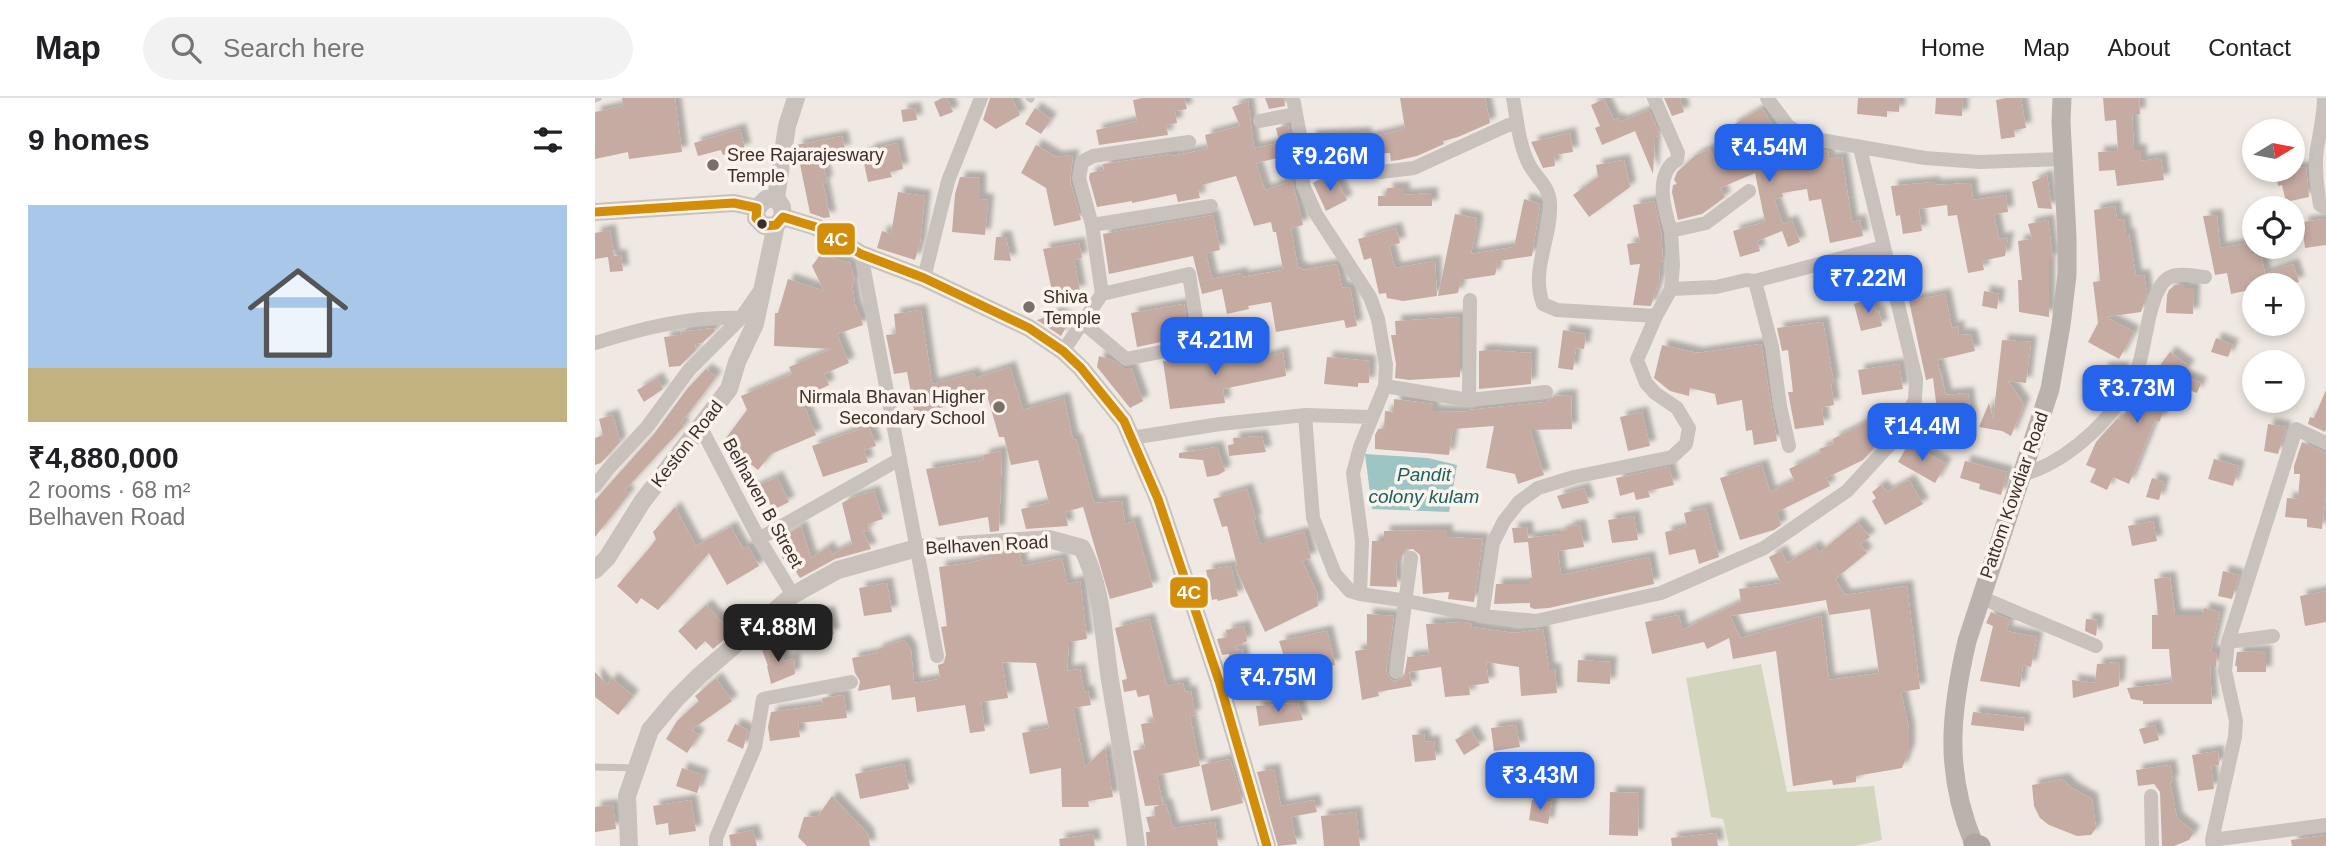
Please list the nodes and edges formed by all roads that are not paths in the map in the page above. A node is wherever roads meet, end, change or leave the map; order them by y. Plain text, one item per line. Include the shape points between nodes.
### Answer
1 (796, 98) edge
2 (981, 98) edge
3 (1293, 98) edge
4 (1513, 98) edge
5 (1654, 98) edge
6 (1767, 98) edge
7 (2061, 98) edge
8 (2325, 98) edge
9 (1295, 114) junction
10 (1260, 121) dead end
11 (1517, 121) junction
12 (1189, 142) dead end
13 (1860, 148) junction
14 (2063, 159) junction
15 (1303, 168) junction
16 (1749, 191) dead end
17 (775, 198) junction
18 (1211, 206) dead end
19 (757, 208) junction
20 (2326, 208) edge
21 (595, 212) edge
22 (779, 221) junction
23 (1092, 225) junction
24 (1671, 231) junction
25 (1883, 247) junction
26 (861, 254) junction
27 (767, 277) junction
28 (924, 278) junction
29 (2205, 278) dead end
30 (1755, 281) junction
31 (1671, 289) junction
32 (1102, 293) junction
33 (1470, 300) dead end
34 (1655, 316) junction
35 (741, 317) junction
36 (1082, 322) junction
37 (595, 343) edge
38 (1063, 351) junction
39 (1385, 386) junction
40 (1546, 393) dead end
41 (1469, 400) junction
42 (1305, 415) junction
43 (1372, 417) junction
44 (701, 429) junction
45 (1131, 438) junction
46 (2326, 443) edge
47 (1789, 446) dead end
48 (900, 459) junction
49 (2021, 475) junction
50 (595, 486) edge
51 (759, 538) junction
52 (917, 548) junction
53 (1412, 558) dead end
54 (595, 570) edge
55 (1360, 594) junction
56 (793, 595) junction
57 (1980, 597) junction
58 (1407, 601) junction
59 (1482, 616) junction
60 (2273, 636) dead end
61 (2228, 642) junction
62 (2096, 646) dead end
63 (937, 656) dead end
64 (1396, 672) dead end
65 (851, 682) dead end
66 (595, 768) edge
67 (637, 768) junction
68 (2151, 796) dead end
69 (2326, 825) edge
70 (2213, 843) edge
71 (629, 846) edge
72 (716, 846) edge
73 (1136, 846) edge
74 (1267, 846) edge
75 (1976, 846) edge
76 (2152, 846) edge

1 - 17 street
2 - 28 street via 948,181
3 - 9 street
4 - 11 street
5 - 24 street via 1678,153 1663,174
6 - 13 street via 1788,126 1809,138
7 - 14 main road, Pattom Kowdiar Road
8 - 20 street via 2316,184 2320,205
9 - 10 street
9 - 15 street
11 - 15 street via 1414,168 1381,172
11 - 34 street via 1530,166 1545,184 1550,200 1538,276 1543,304 1557,310
12 - 23 street via 1093,156 1082,162 1079,178
13 - 14 street via 1980,162
13 - 25 street
14 - 49 main road, Pattom Kowdiar Road via 2067,275 2061,325 2050,389
15 - 39 street via 1303,185 1316,214 1370,297 1386,365
16 - 24 street via 1706,223
17 - 19 street
17 - 22 street via 782,207
18 - 23 street
19 - 21 street via 734,203
19 - 22 street via 756,218 764,226
22 - 26 street via 816,227
22 - 27 street, Keston Road
23 - 32 street
24 - 31 street
25 - 30 street
25 - 59 street via 1916,379 1915,400 1895,439 1847,491 1764,548 1661,593 1536,621
26 - 28 street
26 - 48 street
27 - 35 street
27 - 44 street, Keston Road via 755,324 729,390
28 - 38 street via 1029,328
29 - 49 street via 2177,275 2167,279 2154,302 2138,366 2119,399 2085,441 2041,470
30 - 31 street
30 - 47 street
31 - 34 street
32 - 36 street
32 - 36 street via 1189,274 1200,344 1126,359
33 - 41 street
34 - 59 street via 1637,360 1646,383 1677,408 1689,428 1686,444 1672,457 1574,477 1538,488 1520,502 1493,543
35 - 37 street via 646,327
35 - 50 street via 689,370
36 - 38 street
38 - 45 street via 1124,422
39 - 41 street
39 - 43 street
40 - 41 street
42 - 43 street
42 - 45 street
42 - 55 street via 1313,518 1335,574 1350,591
43 - 55 street via 1353,473 1362,541
44 - 51 street, Belhaven B Street
44 - 54 street, Keston Road via 664,471
45 - 74 street via 1158,499 1219,681
46 - 61 street via 2296,429
48 - 51 street
48 - 52 street
49 - 57 main road, Pattom Kowdiar Road
51 - 56 street, Belhaven B Street
52 - 56 street, Belhaven Road via 838,570
52 - 63 street
52 - 73 street, Belhaven Road via 1049,539 1082,548 1102,613
53 - 58 street
55 - 58 street
56 - 67 street, Belhaven Road via 676,699 650,730
57 - 62 street
57 - 75 main road, Pattom Kowdiar Road via 1964,652 1952,722 1954,777
58 - 59 street
58 - 64 street
60 - 61 street
61 - 70 street via 2225,671 2237,721
65 - 72 street via 762,699 755,747
66 - 67 lane
67 - 71 street, Belhaven Road via 627,796
68 - 76 street
69 - 70 street

